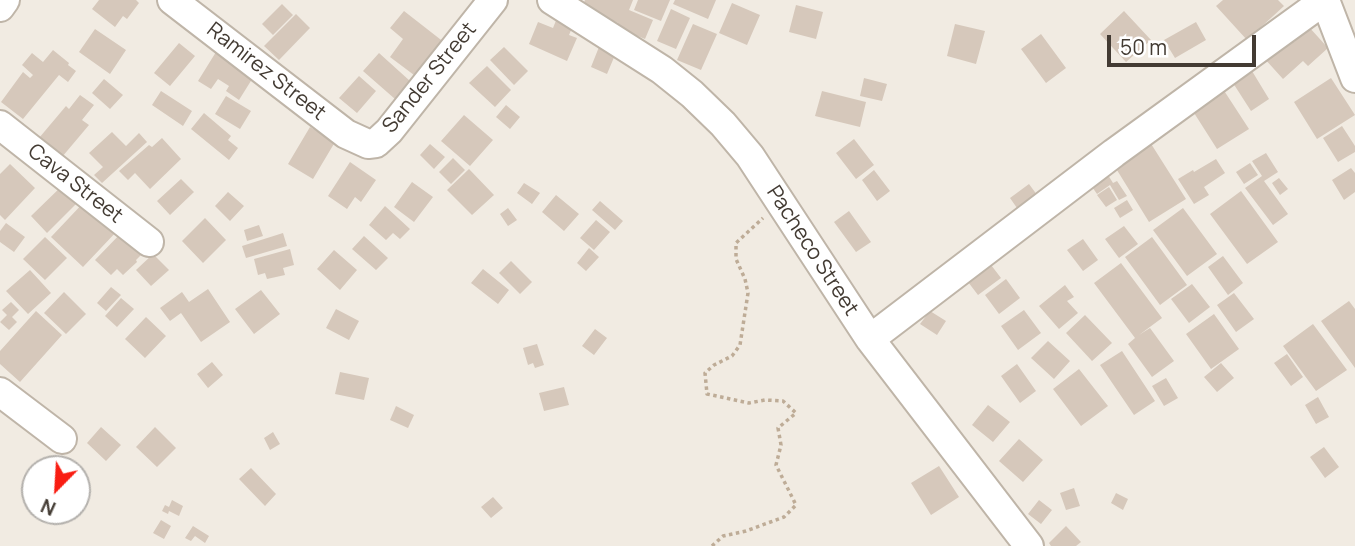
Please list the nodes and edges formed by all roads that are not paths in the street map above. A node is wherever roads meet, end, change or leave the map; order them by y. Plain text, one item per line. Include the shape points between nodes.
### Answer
1 (5, 0) edge
2 (172, 0) edge
3 (493, 0) edge
4 (552, 0) edge
5 (1325, 0) edge
6 (0, 6) edge
7 (1355, 78) edge
8 (0, 125) edge
9 (361, 142) joint
10 (149, 242) dead end
11 (870, 339) junction
12 (0, 392) edge
13 (62, 439) dead end
14 (1029, 546) edge

1 - 6 street
2 - 9 street, Ramirez Street
3 - 9 street, Sander Street via 389,131 376,143
4 - 11 street, Pacheco Street via 662,70 723,124 750,156
5 - 7 street
5 - 11 street
8 - 10 street, Cava Street
11 - 14 street, Pacheco Street
12 - 13 street

